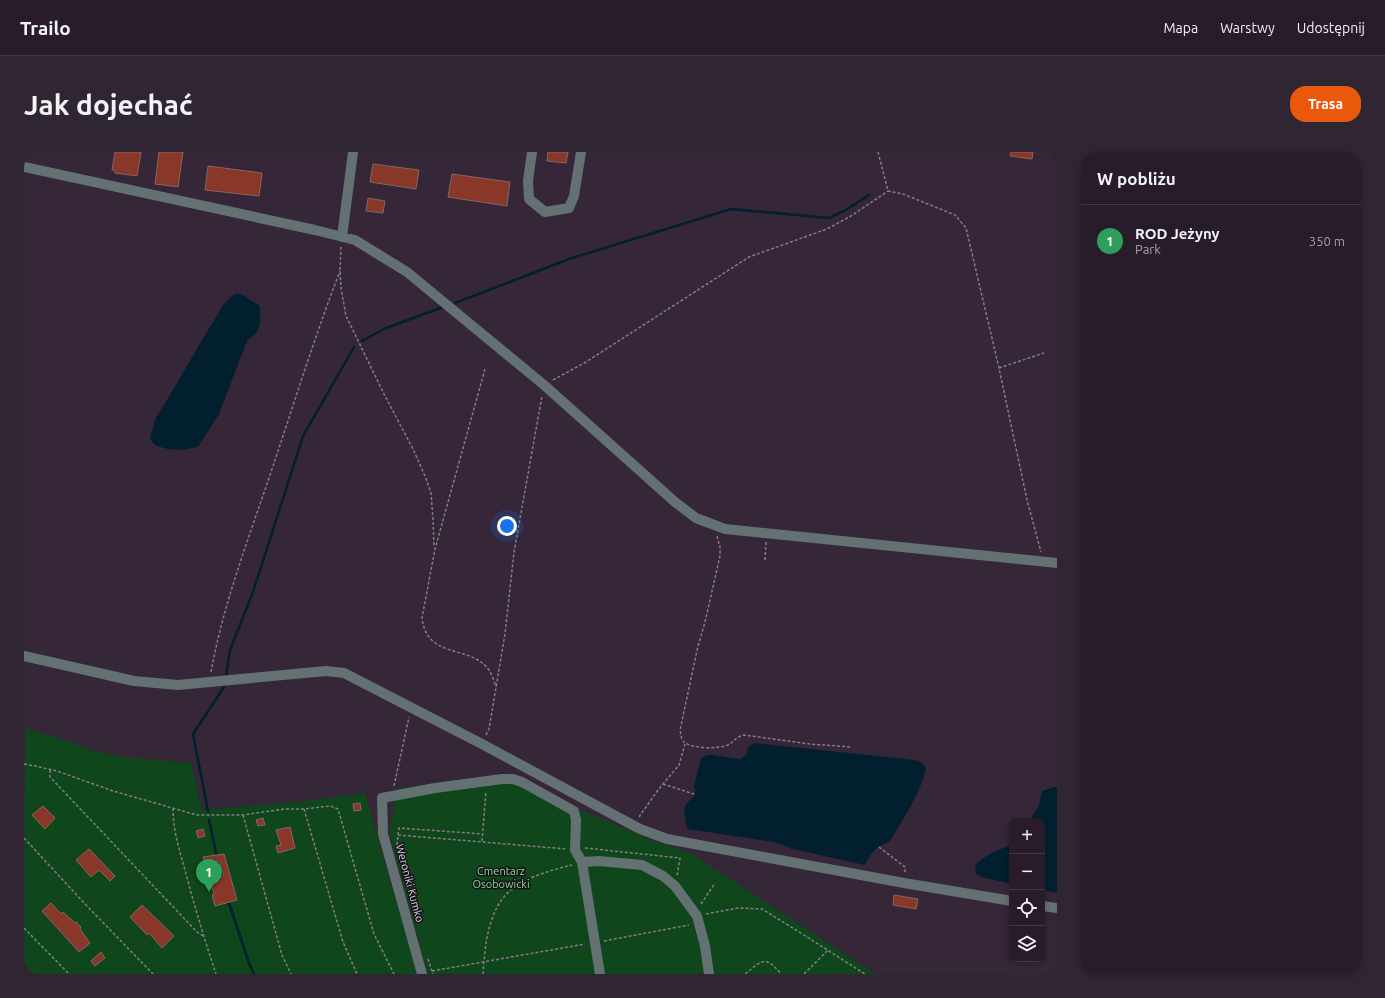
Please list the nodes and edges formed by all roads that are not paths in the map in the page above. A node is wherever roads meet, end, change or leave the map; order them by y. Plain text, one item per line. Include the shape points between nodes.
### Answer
1 (353, 152) edge
2 (532, 152) edge
3 (581, 152) edge
4 (24, 167) edge
5 (342, 237) junction
6 (1057, 563) edge
7 (24, 656) edge
8 (582, 862) junction
9 (1009, 900) edge
10 (1045, 906) edge
11 (1057, 908) edge
12 (427, 972) edge
13 (600, 974) edge
14 (709, 974) edge

1 - 5 lane
2 - 3 lane via 528,181 529,199 546,212 569,208 574,196
4 - 5 lane
5 - 6 lane via 355,240 407,272 544,384 696,518 725,529
7 - 9 lane via 134,681 178,685 326,671 344,673 633,826 667,839
8 - 12 lane, Weroniki Kumko via 575,850 574,811 513,779 435,788 382,798 383,834
8 - 13 lane
8 - 14 lane via 642,864 655,870 675,886 698,920
10 - 11 lane

